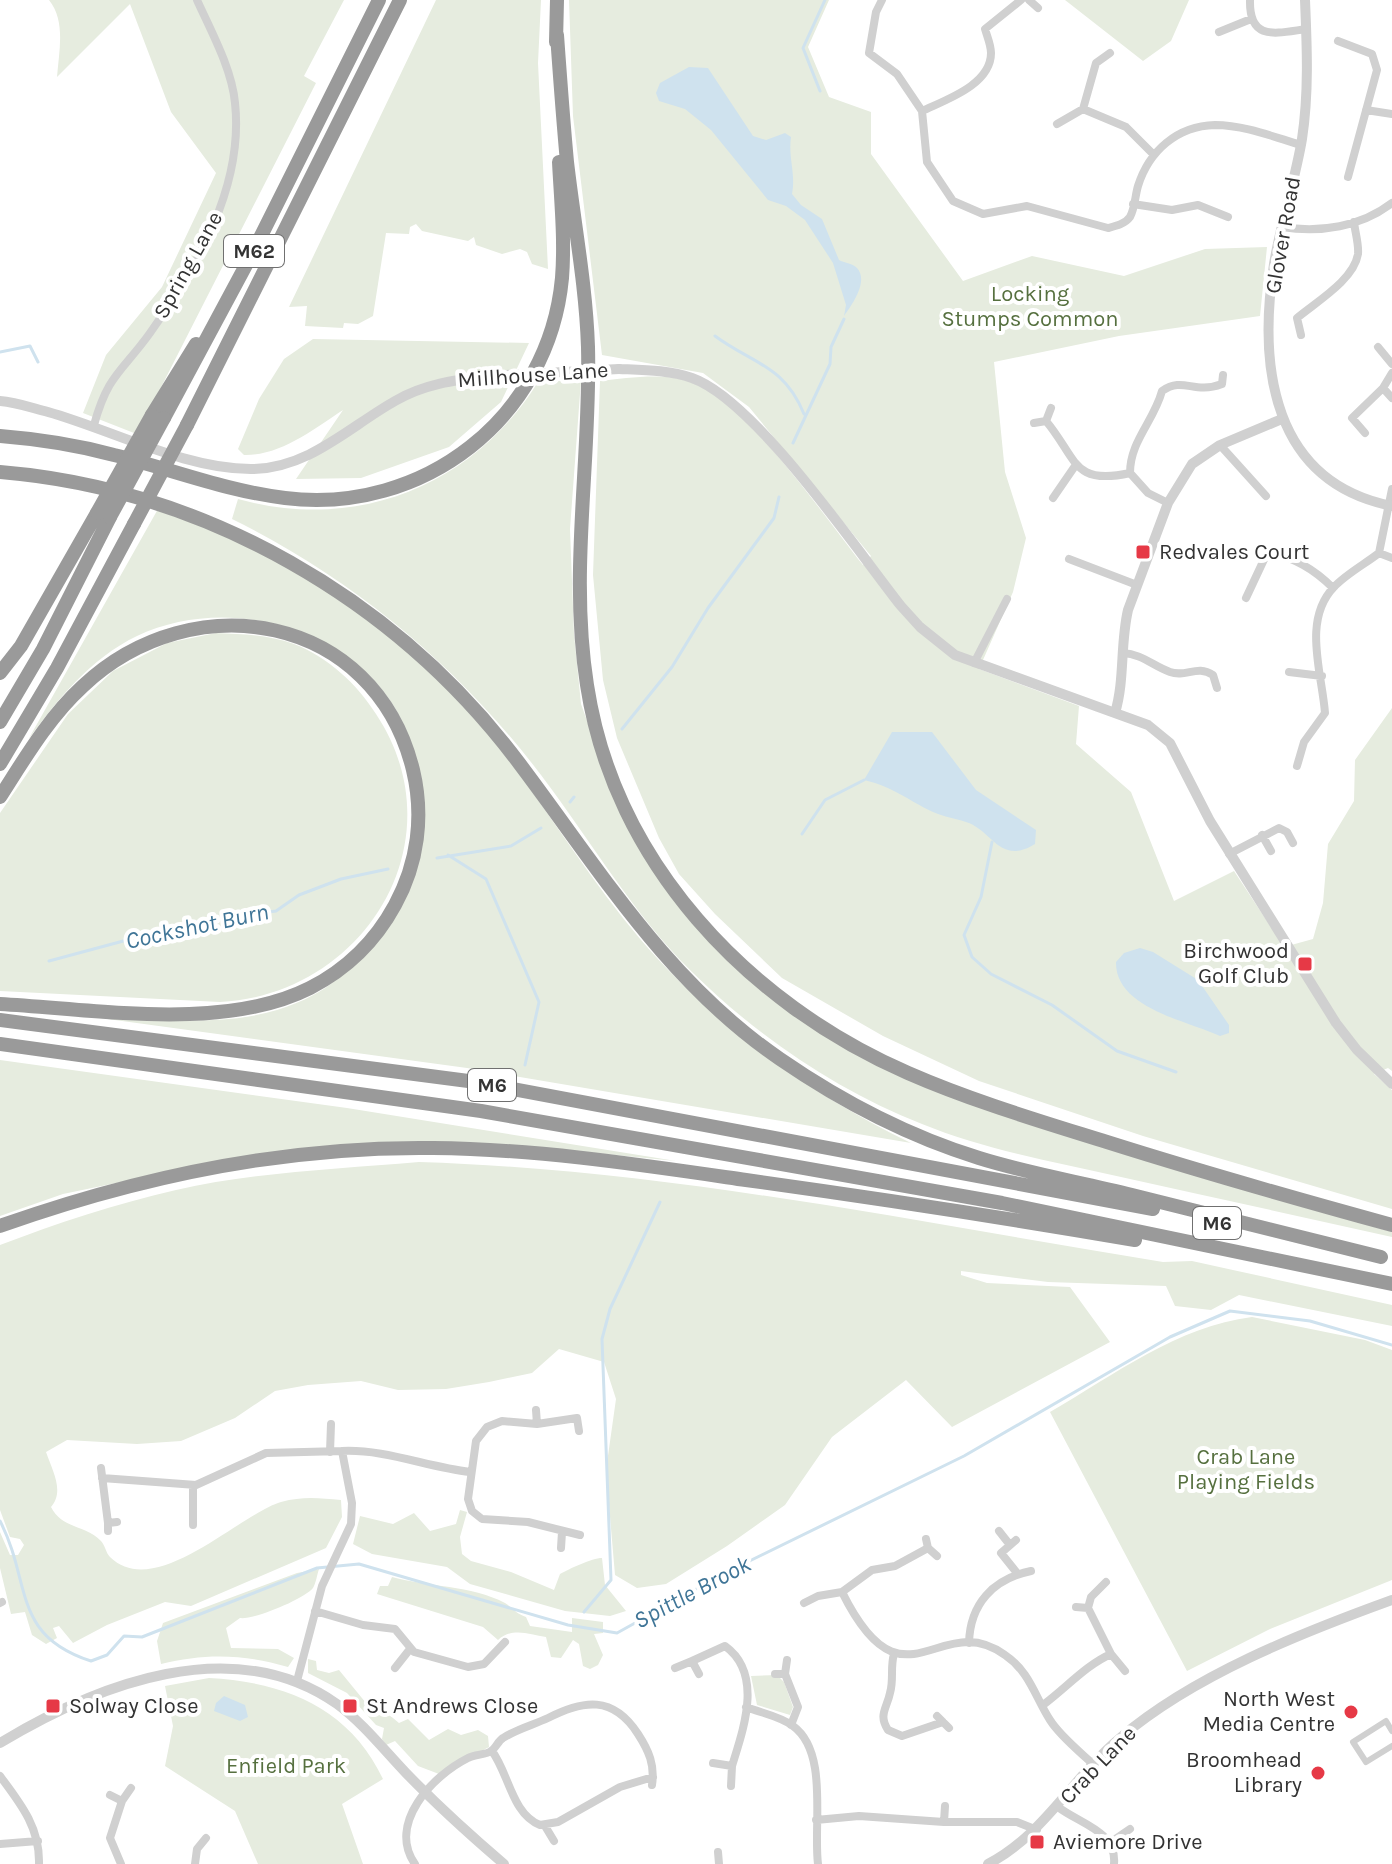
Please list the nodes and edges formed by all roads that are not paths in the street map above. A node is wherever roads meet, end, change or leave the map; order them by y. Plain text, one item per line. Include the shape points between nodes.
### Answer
1 (197, 0) edge
2 (379, 0) edge
3 (400, 0) edge
4 (557, 0) edge
5 (882, 0) edge
6 (1021, 0) edge
7 (1029, 0) edge
8 (1250, 0) edge
9 (1305, 0) edge
10 (1038, 8) dead end
11 (1251, 19) junction
12 (1307, 29) junction
13 (1219, 32) dead end
14 (557, 35) junction
15 (1338, 41) dead end
16 (1110, 53) dead end
17 (1083, 109) junction
18 (1366, 110) junction
19 (922, 111) junction
20 (1392, 114) edge
21 (1057, 124) dead end
22 (1301, 145) junction
23 (1154, 155) junction
24 (1338, 165) dead end
25 (1349, 166) junction
26 (1348, 177) dead end
27 (1392, 203) edge
28 (1133, 204) junction
29 (1228, 217) dead end
30 (1354, 222) junction
31 (1282, 227) junction
32 (1301, 335) dead end
33 (1378, 347) dead end
34 (1392, 364) edge
35 (1392, 373) edge
36 (1223, 375) dead end
37 (1383, 388) junction
38 (1392, 398) edge
39 (0, 401) edge
40 (1051, 408) dead end
41 (1282, 419) junction
42 (1046, 421) junction
43 (1034, 423) dead end
44 (94, 425) junction
45 (1365, 433) dead end
46 (0, 436) edge
47 (1220, 445) junction
48 (1075, 466) junction
49 (0, 472) edge
50 (1130, 473) junction
51 (1392, 489) edge
52 (1266, 496) dead end
53 (1053, 498) dead end
54 (1168, 503) junction
55 (1390, 506) edge
56 (104, 515) junction
57 (1379, 553) junction
58 (1392, 558) edge
59 (1069, 559) dead end
60 (1137, 585) junction
61 (1333, 588) junction
62 (1246, 598) dead end
63 (1007, 599) dead end
64 (1123, 653) junction
65 (974, 663) junction
66 (1289, 672) dead end
67 (0, 673) edge
68 (1322, 676) junction
69 (1217, 688) dead end
70 (1115, 713) junction
71 (0, 722) edge
72 (0, 764) edge
73 (1297, 766) dead end
74 (0, 797) edge
75 (1262, 835) junction
76 (1293, 843) dead end
77 (1271, 851) dead end
78 (1229, 854) junction
79 (0, 1004) edge
80 (0, 1020) edge
81 (0, 1044) edge
82 (1392, 1084) edge
83 (1392, 1225) edge
84 (0, 1226) edge
85 (1387, 1258) edge
86 (1368, 1279) junction
87 (1392, 1284) edge
88 (536, 1410) dead end
89 (331, 1424) dead end
90 (537, 1424) junction
91 (579, 1431) dead end
92 (342, 1451) junction
93 (330, 1452) junction
94 (470, 1472) junction
95 (193, 1485) junction
96 (111, 1525) dead end
97 (193, 1525) dead end
98 (999, 1531) dead end
99 (562, 1532) junction
100 (580, 1535) dead end
101 (561, 1548) dead end
102 (937, 1556) dead end
103 (1031, 1571) dead end
104 (1017, 1573) junction
105 (1106, 1582) dead end
106 (842, 1592) junction
107 (1392, 1600) edge
108 (804, 1603) dead end
109 (1076, 1607) dead end
110 (1088, 1608) junction
111 (315, 1611) junction
112 (505, 1642) dead end
113 (969, 1643) junction
114 (410, 1649) junction
115 (894, 1654) junction
116 (1111, 1654) junction
117 (787, 1660) dead end
118 (692, 1661) junction
119 (395, 1668) dead end
120 (675, 1668) dead end
121 (1125, 1671) dead end
122 (699, 1674) dead end
123 (775, 1674) dead end
124 (785, 1674) junction
125 (297, 1681) junction
126 (1043, 1705) junction
127 (746, 1707) junction
128 (943, 1722) dead end
129 (791, 1725) junction
130 (1392, 1731) edge
131 (0, 1743) edge
132 (1392, 1746) edge
133 (492, 1751) junction
134 (713, 1763) dead end
135 (1093, 1764) junction
136 (732, 1766) junction
137 (0, 1776) edge
138 (731, 1786) dead end
139 (131, 1788) dead end
140 (427, 1794) junction
141 (110, 1795) dead end
142 (122, 1801) junction
143 (945, 1806) dead end
144 (1058, 1807) junction
145 (816, 1820) junction
146 (944, 1822) junction
147 (545, 1826) junction
148 (1130, 1829) dead end
149 (1038, 1830) junction
150 (206, 1838) dead end
151 (38, 1841) junction
152 (554, 1841) dead end
153 (1111, 1842) junction
154 (0, 1844) edge
155 (183, 1849) dead end
156 (718, 1852) dead end
157 (195, 1860) edge
158 (39, 1864) edge
159 (121, 1864) edge
160 (415, 1864) edge
161 (504, 1864) edge
162 (719, 1864) edge
163 (818, 1864) edge
164 (988, 1864) edge
165 (1114, 1864) edge

1 - 44 street, Spring Lane via 235,100 229,187 177,290 102,394
2 - 56 highway, bridge
3 - 72 highway, M62, bridge via 187,425
4 - 14 highway
5 - 19 street via 869,53 897,74
6 - 19 street via 985,29 991,55 981,77
7 - 10 street
8 - 11 street
9 - 12 street, Glover Road
11 - 12 street via 1264,32
11 - 13 street
12 - 22 street, Glover Road
14 - 46 highway via 563,239 553,323 513,404 458,457 399,489 320,501 253,494 114,455
14 - 83 highway via 588,343 578,575 581,647 602,749 660,871 713,938 779,999 904,1071 1065,1129
15 - 18 street via 1372,54 1377,70
16 - 17 street via 1096,63
17 - 21 street
17 - 23 street via 1126,127
18 - 20 street
18 - 25 street
19 - 28 street via 927,162 953,201 983,214 1027,206 1108,228 1126,221
22 - 23 street via 1235,127 1202,126 1176,135
22 - 31 street, Glover Road
23 - 28 street
24 - 25 street
25 - 26 street
27 - 30 street
28 - 29 street via 1172,210 1198,205
30 - 31 street via 1322,230
30 - 32 street via 1356,261 1342,280 1294,315
31 - 41 street, Glover Road via 1269,333
33 - 34 street
35 - 37 street
36 - 50 street via 1222,384 1206,390 1181,383 1162,391 1149,425 1134,444
37 - 38 street
37 - 45 street via 1352,418
39 - 44 street, Millhouse Lane
40 - 42 street
41 - 47 street
41 - 55 street, Glover Road via 1301,452 1330,481
42 - 43 street
42 - 48 street
44 - 65 street, Millhouse Lane, bridge via 219,466 269,468 303,458 395,401 433,384 619,369 693,378 729,399 762,432 920,627
47 - 52 street
47 - 54 street via 1192,464
48 - 50 street via 1097,478
48 - 53 street
49 - 85 highway via 162,504 272,552 351,600 422,657 490,727 666,958 736,1027 830,1091 897,1126 981,1159
50 - 54 street via 1148,493
51 - 55 street
54 - 60 street
55 - 57 street
56 - 67 highway
56 - 71 highway via 43,649
57 - 58 street
57 - 61 street
59 - 60 street
60 - 64 street via 1123,630
61 - 62 street via 1297,559 1268,551
61 - 68 street via 1320,611 1315,636
63 - 65 street
64 - 69 street via 1140,655 1171,672 1206,670
64 - 70 street
65 - 70 street, Millhouse Lane
66 - 68 street
68 - 73 street via 1325,713 1304,742
70 - 78 street, Millhouse Lane via 1148,725 1170,743
74 - 79 highway via 57,713 114,661 173,631 239,623 300,637 363,679 404,740 419,810 411,867 387,919 351,961 309,989 252,1006 189,1013
75 - 76 street via 1279,828
75 - 77 street
75 - 78 street
78 - 82 street, Millhouse Lane via 1336,1023
80 - 85 highway, M6 via 476,1082 1054,1188
81 - 86 highway, M6 via 481,1111 1002,1203
84 - 86 highway via 123,1187 225,1165 431,1148 534,1152 646,1165 944,1208
86 - 87 highway, M6
88 - 90 street
89 - 93 street
90 - 91 street via 577,1418
90 - 94 street via 502,1421 487,1427 476,1441
92 - 93 street
92 - 94 street via 372,1451
92 - 111 street via 352,1514 349,1534
93 - 95 street via 266,1453
94 - 99 street via 468,1503 478,1517 535,1523
95 - 96 street via 102,1473
95 - 97 street
98 - 104 street via 1013,1542 1001,1553
99 - 100 street
99 - 101 street
102 - 106 street via 927,1544 895,1566 872,1570
103 - 104 street
104 - 113 street via 977,1606
105 - 110 street
106 - 108 street
106 - 115 street via 863,1629
107 - 135 street, Crab Lane via 1281,1643 1185,1693 1135,1725
109 - 110 street
110 - 116 street
111 - 114 street via 395,1629
111 - 125 street
112 - 114 street via 474,1667
113 - 115 street
113 - 126 street via 1006,1655
114 - 119 street
115 - 128 street via 891,1692 882,1713 885,1726 902,1736
116 - 121 street
116 - 126 street
117 - 124 street
118 - 120 street
118 - 122 street
118 - 127 street via 719,1646 728,1647 748,1682
123 - 124 street
124 - 129 street via 798,1707
125 - 131 street via 244,1668 179,1672 93,1697
125 - 140 street via 355,1719
126 - 135 street via 1052,1724
127 - 129 street
127 - 136 street
129 - 145 street via 804,1738 811,1757 817,1782
130 - 132 street via 1386,1721 1353,1742 1366,1762
133 - 140 street via 463,1761
133 - 147 street via 522,1811
133 - 147 street via 504,1738 567,1706 592,1704 630,1723 650,1756 653,1781 620,1787
134 - 136 street
135 - 144 street, Crab Lane
136 - 138 street
137 - 151 street via 28,1814
139 - 142 street
140 - 160 street via 414,1807 405,1829 405,1845
140 - 161 street
141 - 142 street
142 - 159 street via 110,1838
143 - 146 street
144 - 149 street, Crab Lane
144 - 153 street
145 - 146 street via 884,1817
145 - 163 street
146 - 149 street via 1017,1822
147 - 152 street
148 - 153 street
149 - 164 street, Crab Lane
150 - 157 street
151 - 154 street
151 - 158 street
153 - 165 street
155 - 157 street
156 - 162 street

